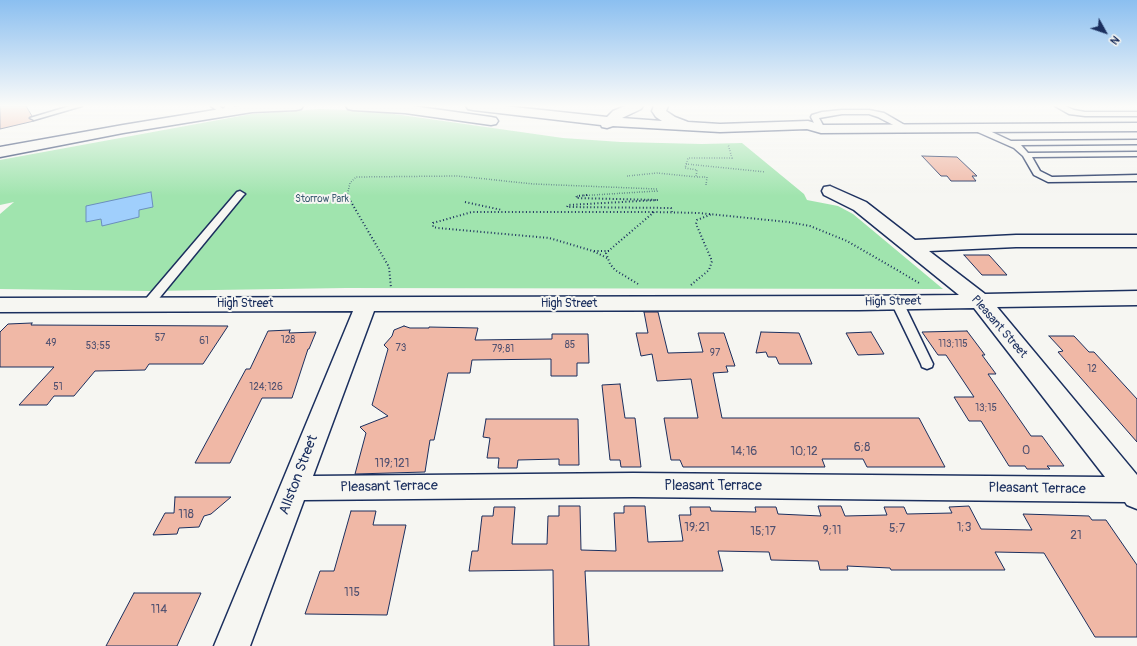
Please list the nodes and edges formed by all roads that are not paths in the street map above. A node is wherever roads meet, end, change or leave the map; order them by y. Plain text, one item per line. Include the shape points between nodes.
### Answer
1 (25, 136) edge
2 (85, 136) edge
3 (671, 136) edge
4 (754, 136) edge
5 (996, 136) edge
6 (0, 141) edge
7 (1010, 142) junction
8 (1137, 142) edge
9 (0, 152) edge
10 (1137, 154) edge
11 (1026, 155) junction
12 (1137, 178) edge
13 (830, 191) dead end
14 (240, 194) dead end
15 (1137, 241) edge
16 (911, 246) junction
17 (1137, 298) edge
18 (980, 301) junction
19 (897, 302) junction
20 (0, 304) edge
21 (148, 304) junction
22 (366, 304) junction
23 (927, 364) dead end
24 (294, 488) junction
25 (1135, 493) edge
26 (232, 646) edge

1 - 6 street
2 - 9 street
3 - 4 street
5 - 7 lane
7 - 8 lane
7 - 11 lane
10 - 11 lane
11 - 12 lane via 1037,173 1051,180
13 - 16 street, Pleasant Street via 860,206
14 - 21 lane
15 - 16 street via 1016,241
16 - 18 street, Pleasant Street
17 - 18 street, High Street
18 - 19 street, High Street
18 - 25 street, Pleasant Street
19 - 22 street, High Street
19 - 23 lane
20 - 21 street, High Street
21 - 22 street, High Street
22 - 24 street, Allston Street
24 - 25 street, Pleasant Terrace via 633,485
24 - 26 street, Allston Street

